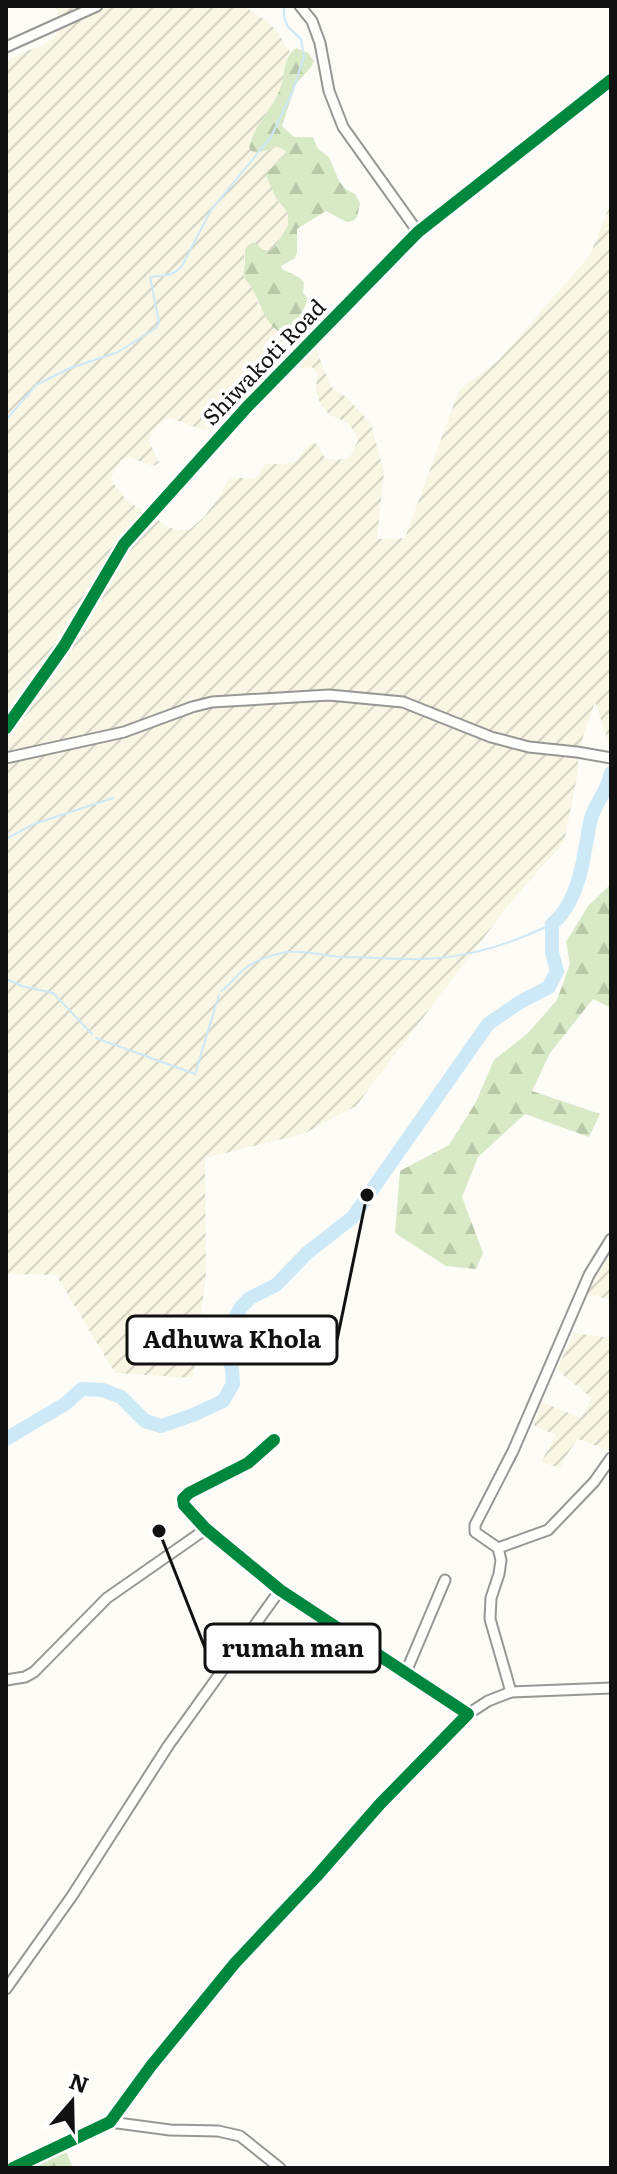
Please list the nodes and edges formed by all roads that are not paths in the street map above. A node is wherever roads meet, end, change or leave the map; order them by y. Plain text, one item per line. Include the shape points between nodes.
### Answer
1 (97, 6) edge
2 (300, 6) edge
3 (6, 47) edge
4 (611, 80) edge
5 (418, 232) junction
6 (7, 725) edge
7 (6, 758) edge
8 (611, 758) edge
9 (611, 1239) edge
10 (274, 1440) dead end
11 (611, 1458) edge
12 (206, 1529) junction
13 (498, 1548) junction
14 (445, 1580) dead end
15 (280, 1590) junction
16 (406, 1672) junction
17 (6, 1680) edge
18 (611, 1688) edge
19 (511, 1692) junction
20 (468, 1714) junction
21 (6, 1989) edge
22 (110, 2122) junction
23 (13, 2168) edge
24 (280, 2168) edge

1 - 3 street
2 - 5 street via 320,43 343,127
4 - 5 street, Shiwakoti Road
5 - 6 street, Shiwakoti Road via 247,407 124,544 64,646
7 - 8 street via 124,732 212,702 329,695 403,702 491,737
9 - 13 street via 589,1275 475,1525 475,1532
10 - 12 street via 248,1463 183,1499
11 - 13 street via 548,1530
12 - 15 street
12 - 17 street via 107,1598 34,1672
13 - 19 street via 501,1560 490,1619
14 - 16 street
15 - 16 street
15 - 21 street via 168,1746
16 - 20 street
18 - 19 street
19 - 20 street
20 - 22 street via 235,1963
22 - 23 street
22 - 24 street via 240,2136

